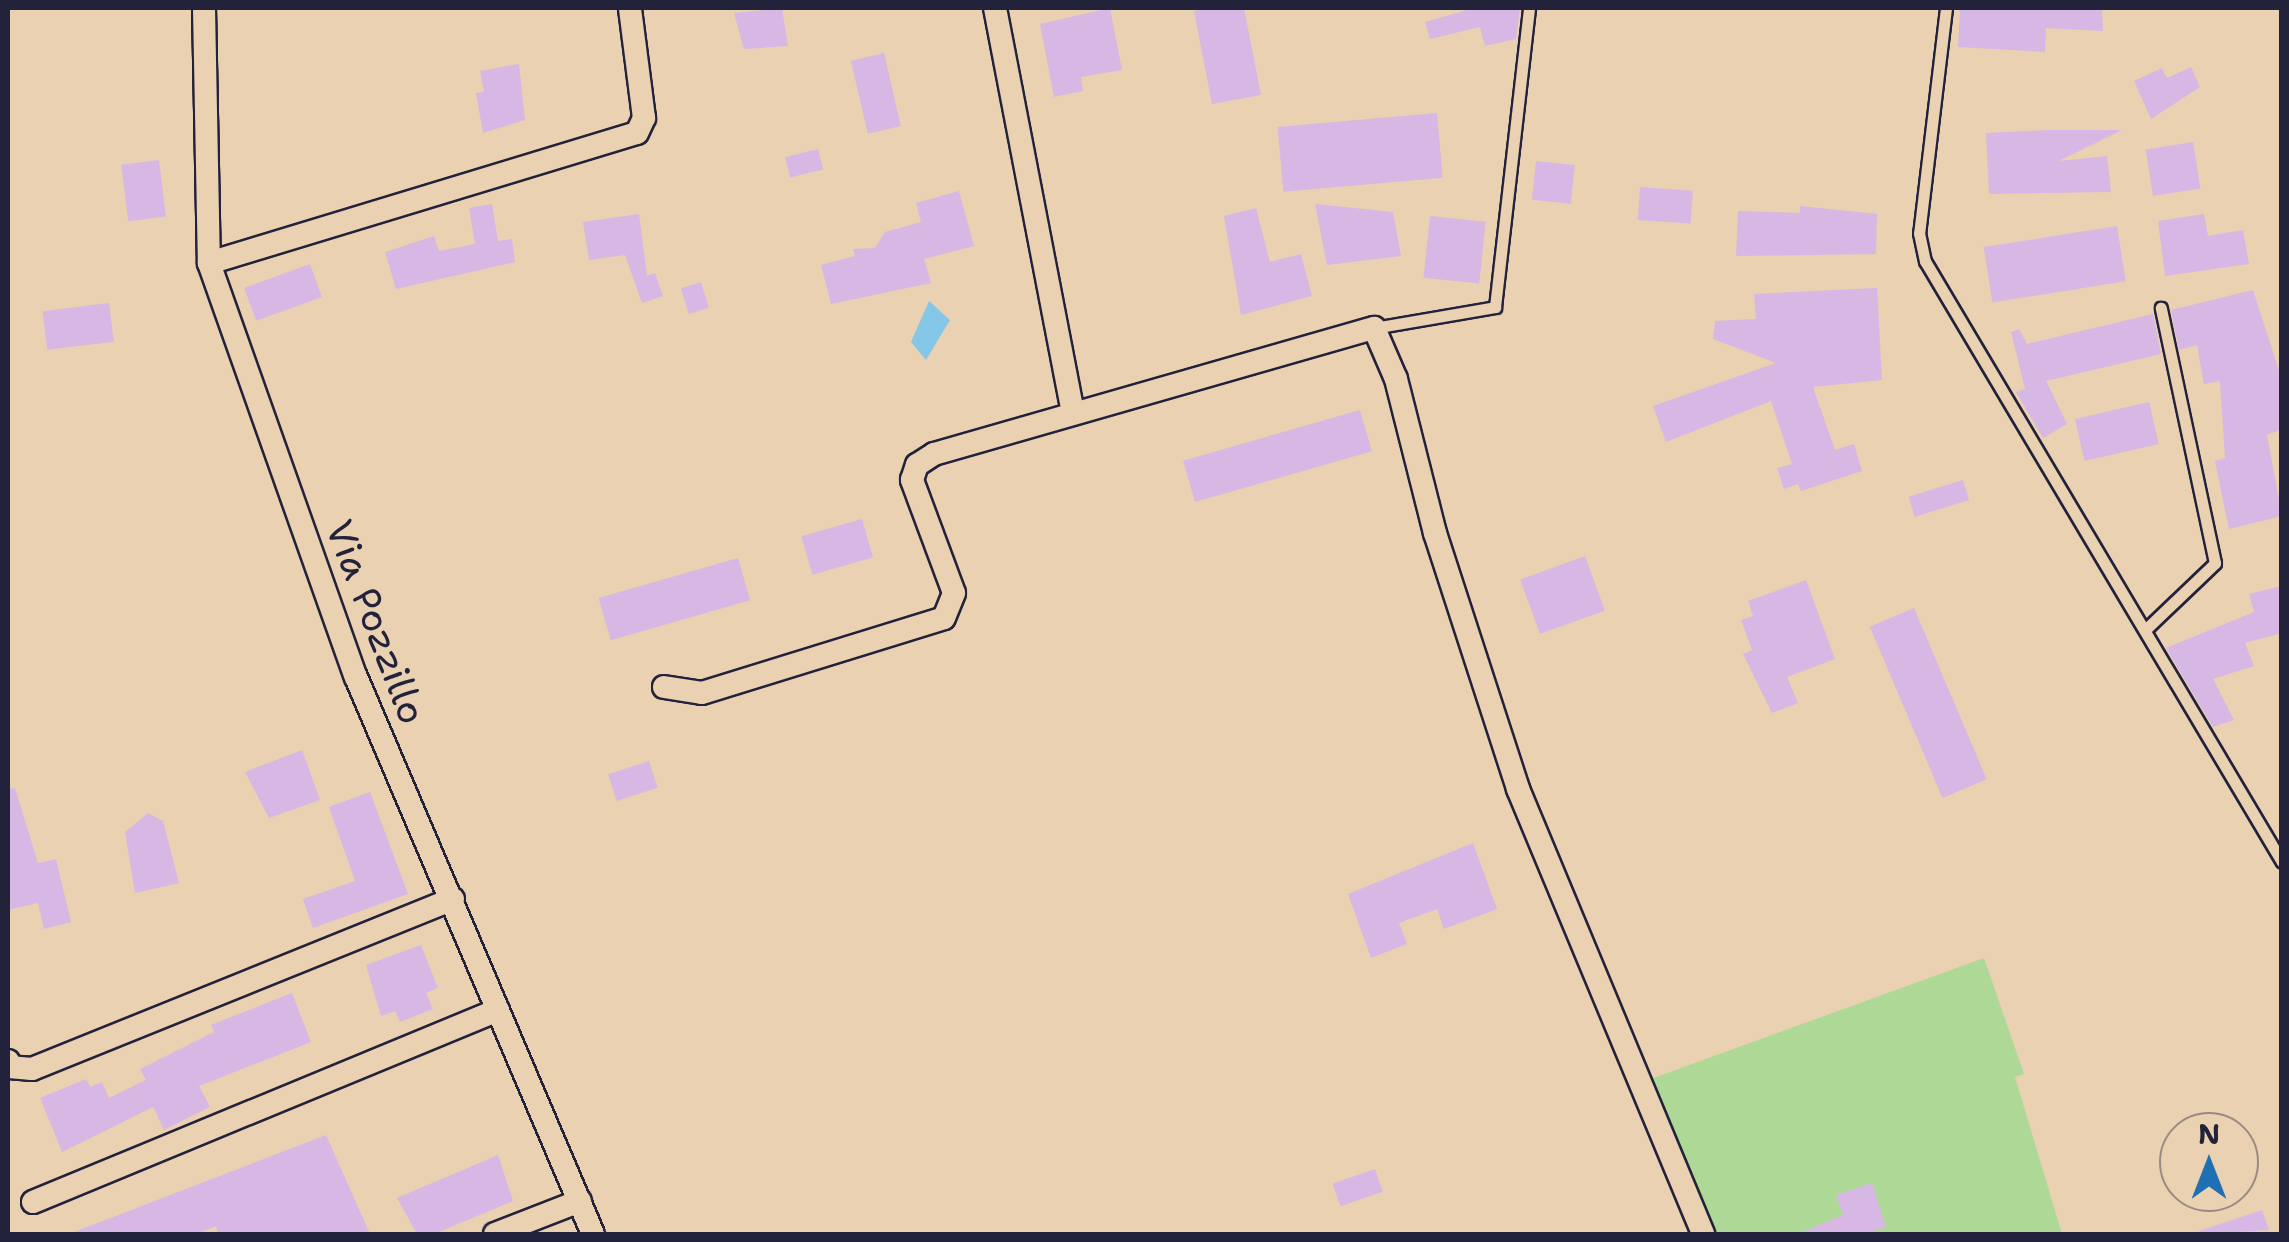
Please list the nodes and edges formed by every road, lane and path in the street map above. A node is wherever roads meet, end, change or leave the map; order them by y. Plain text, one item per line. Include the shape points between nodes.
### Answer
1 (204, 8) edge
2 (630, 8) edge
3 (994, 8) edge
4 (1529, 8) edge
5 (1946, 8) edge
6 (209, 263) junction
7 (2162, 308) dead end
8 (1374, 328) junction
9 (1073, 412) junction
10 (2145, 630) junction
11 (664, 687) dead end
12 (2282, 862) edge
13 (453, 899) junction
14 (498, 1010) junction
15 (8, 1062) edge
16 (580, 1200) junction
17 (34, 1202) dead end
18 (495, 1234) edge
19 (593, 1234) edge
20 (1703, 1234) edge

1 - 6 street, Via Pozzillo
2 - 6 street via 644,118 637,133
3 - 9 street
4 - 8 lane via 1495,307
5 - 10 lane via 1919,233 1925,261
6 - 13 street, Via Pozzillo via 356,677
7 - 10 lane via 2214,563
8 - 9 street
8 - 20 street via 1396,379 1434,533 1518,789
9 - 11 street via 934,454 917,466 916,498 954,593 944,618 702,693
10 - 12 lane
13 - 14 street, Via Pozzillo
13 - 15 street via 32,1069 9,1068
14 - 16 street, Via Pozzillo
14 - 17 street
16 - 18 street
16 - 19 street, Via Pozzillo

